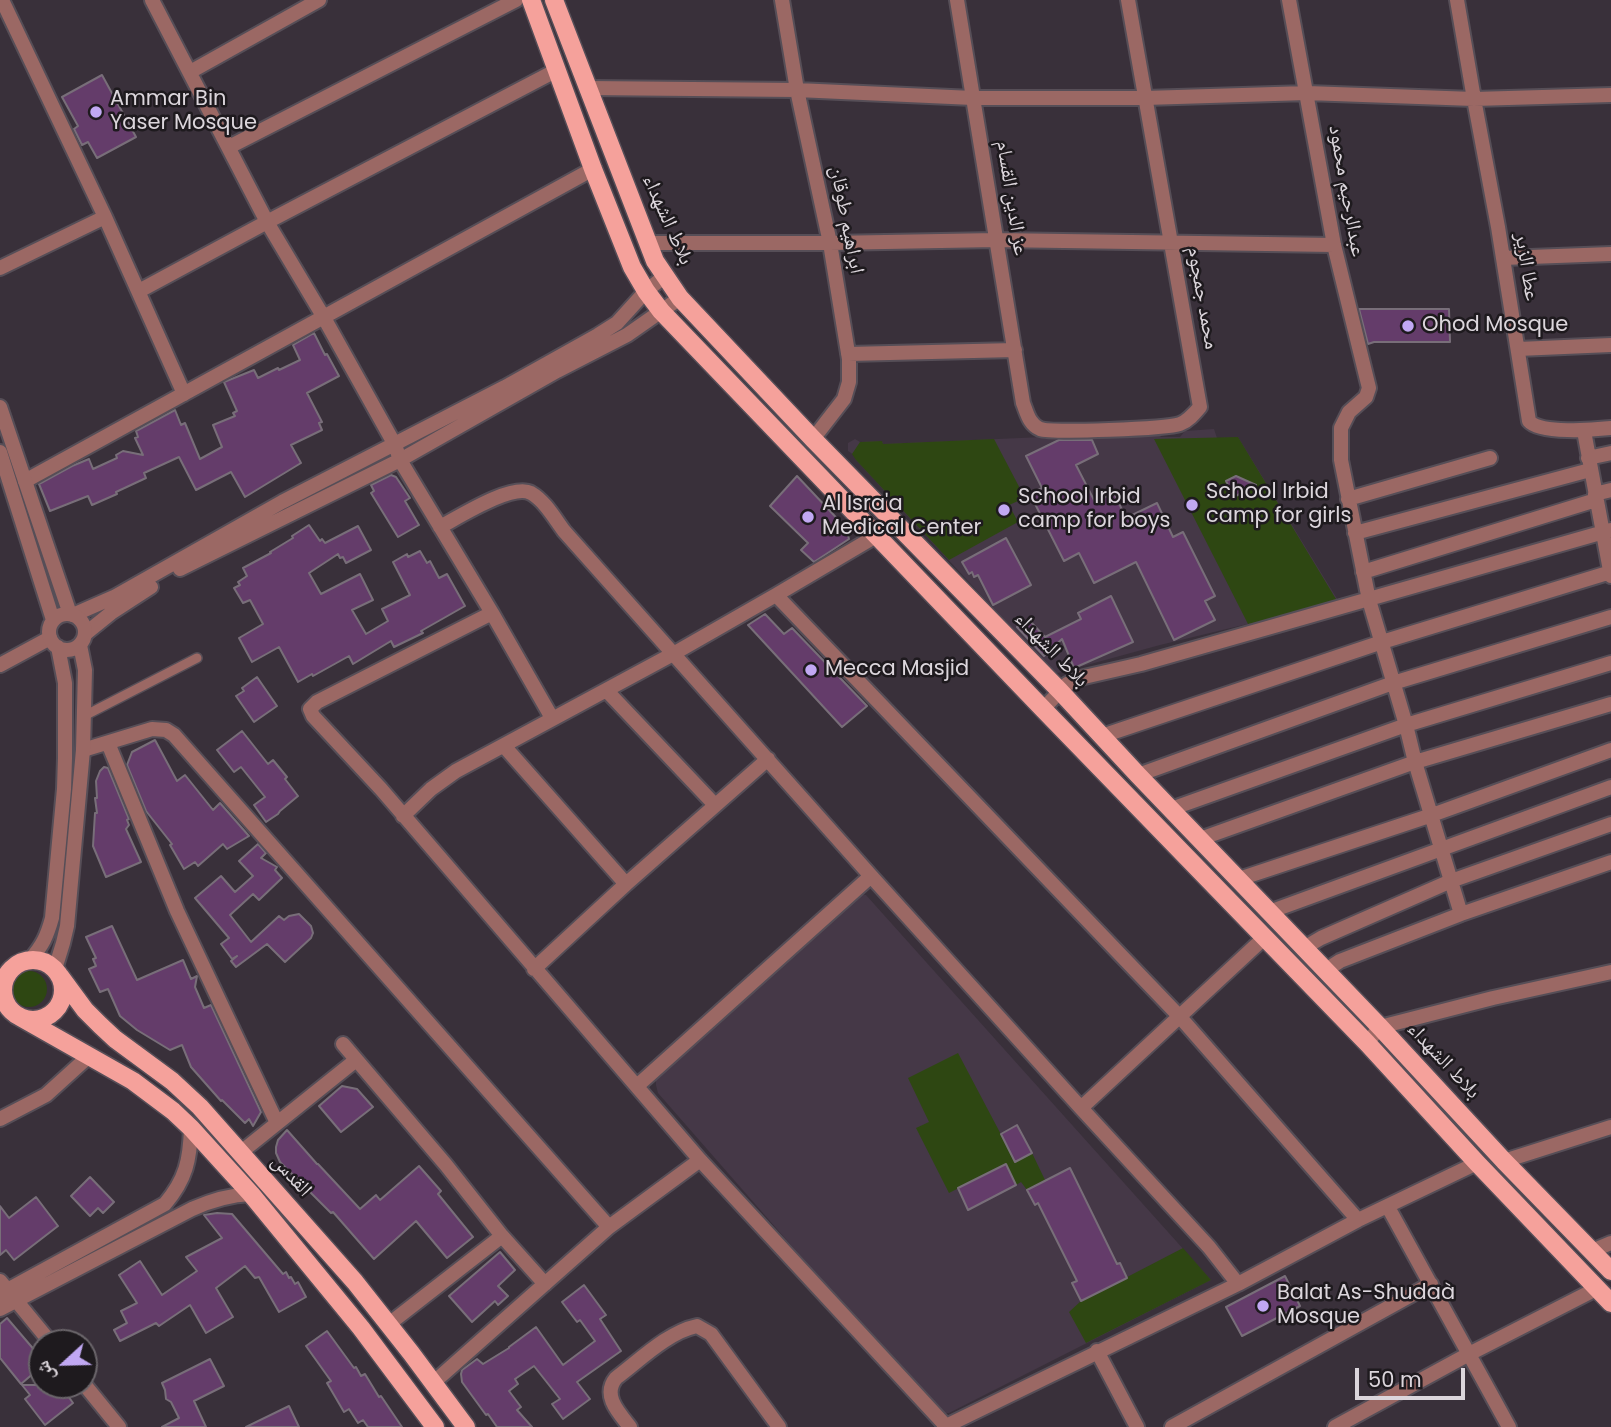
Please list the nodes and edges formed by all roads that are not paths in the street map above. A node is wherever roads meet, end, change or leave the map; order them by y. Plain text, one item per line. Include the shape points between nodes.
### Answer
1 (152, 0) edge
2 (319, 0) edge
3 (516, 0) edge
4 (531, 0) edge
5 (554, 0) edge
6 (782, 0) edge
7 (957, 0) edge
8 (1128, 0) edge
9 (1289, 0) edge
10 (1457, 0) edge
11 (5, 1) edge
12 (557, 70) junction
13 (190, 72) junction
14 (587, 88) junction
15 (797, 90) junction
16 (1307, 93) junction
17 (1611, 95) edge
18 (973, 98) junction
19 (1145, 98) junction
20 (1474, 99) junction
21 (229, 147) junction
22 (593, 169) junction
23 (105, 217) junction
24 (267, 222) junction
25 (996, 240) junction
26 (1171, 242) junction
27 (648, 243) junction
28 (830, 243) junction
29 (1334, 246) junction
30 (1611, 254) edge
31 (1503, 258) junction
32 (0, 268) edge
33 (665, 276) junction
34 (139, 291) junction
35 (646, 291) junction
36 (680, 298) junction
37 (661, 311) junction
38 (323, 316) junction
39 (1611, 345) edge
40 (1518, 349) junction
41 (1015, 351) junction
42 (848, 354) junction
43 (184, 394) junction
44 (1023, 402) joint
45 (0, 407) edge
46 (1611, 428) edge
47 (1584, 430) junction
48 (813, 439) junction
49 (395, 445) junction
50 (0, 452) edge
51 (1611, 453) edge
52 (1490, 458) dead end
53 (401, 460) junction
54 (1589, 464) junction
55 (12, 484) edge
56 (1611, 490) edge
57 (1596, 497) junction
58 (1348, 499) junction
59 (440, 527) junction
60 (1607, 531) edge
61 (1355, 533) junction
62 (876, 536) junction
63 (1363, 572) junction
64 (1611, 573) edge
65 (776, 595) junction
66 (1369, 600) junction
67 (492, 613) junction
68 (71, 614) junction
69 (1611, 617) edge
70 (52, 620) junction
71 (82, 639) junction
72 (1382, 642) junction
73 (54, 643) junction
74 (673, 654) junction
75 (197, 658) dead end
76 (1611, 663) edge
77 (0, 665) edge
78 (1393, 682) junction
79 (606, 690) junction
80 (1060, 691) junction
81 (1611, 704) edge
82 (1043, 709) junction
83 (84, 716) junction
84 (552, 718) junction
85 (1406, 725) junction
86 (1102, 736) junction
87 (108, 743) junction
88 (504, 746) junction
89 (83, 750) junction
90 (1611, 750) edge
91 (768, 759) junction
92 (1415, 762) junction
93 (1138, 775) junction
94 (1611, 787) edge
95 (715, 805) junction
96 (1171, 809) junction
97 (1432, 815) junction
98 (403, 816) junction
99 (1611, 824) edge
100 (1200, 839) junction
101 (1441, 849) junction
102 (1611, 862) edge
103 (871, 876) junction
104 (1240, 879) junction
105 (1451, 881) junction
106 (626, 884) junction
107 (1269, 912) junction
108 (1461, 914) junction
109 (1265, 937) junction
110 (1304, 948) junction
111 (30, 960) junction
112 (5, 969) edge
113 (534, 969) junction
114 (1326, 970) junction
115 (1611, 972) edge
116 (57, 973) junction
117 (11, 1011) edge
118 (1180, 1017) junction
119 (1380, 1027) junction
120 (1367, 1043) junction
121 (343, 1044) dead end
122 (89, 1056) junction
123 (356, 1060) junction
124 (637, 1086) junction
125 (1081, 1108) junction
126 (0, 1119) edge
127 (277, 1122) junction
128 (1611, 1127) edge
129 (191, 1128) junction
130 (240, 1153) junction
131 (700, 1160) junction
132 (1504, 1161) junction
133 (1477, 1163) junction
134 (251, 1194) junction
135 (1388, 1207) junction
136 (1358, 1220) junction
137 (609, 1227) junction
138 (502, 1236) junction
139 (1611, 1243) edge
140 (1592, 1251) junction
141 (1611, 1270) edge
142 (545, 1284) junction
143 (1238, 1284) junction
144 (1430, 1284) junction
145 (1598, 1289) junction
146 (6, 1291) edge
147 (1611, 1303) edge
148 (0, 1309) edge
149 (389, 1324) junction
150 (39, 1329) edge
151 (1097, 1351) junction
152 (1469, 1354) junction
153 (433, 1383) junction
154 (96, 1399) edge
155 (119, 1427) edge
156 (435, 1427) edge
157 (466, 1427) edge
158 (630, 1427) edge
159 (779, 1427) edge
160 (945, 1427) edge
161 (1137, 1427) edge
162 (1171, 1427) edge
163 (1335, 1427) edge
164 (1509, 1427) edge

1 - 13 street
2 - 13 street
3 - 21 street
4 - 12 main road
5 - 14 main road, بلاط الشهداء
6 - 15 street, ابراهيم طوقان
7 - 18 street, عز الدين القسام
8 - 19 street, محمد جمجوم
9 - 16 street, عبدالرحيم محمود
10 - 20 street, عطا الزير
11 - 23 street
12 - 22 main road
12 - 24 street
13 - 21 street
14 - 15 street
14 - 27 main road, بلاط الشهداء
15 - 18 street
15 - 28 street, ابراهيم طوقان
16 - 19 street
16 - 20 street
16 - 29 street, عبدالرحيم محمود
17 - 20 street
18 - 19 street
18 - 25 street, عز الدين القسام
19 - 26 street, محمد جمجوم
20 - 31 street, عطا الزير
21 - 24 street
22 - 35 main road
22 - 38 street
23 - 32 street
23 - 34 street
24 - 34 street
24 - 38 street
25 - 26 street
25 - 28 street
25 - 41 street, عز الدين القسام
26 - 29 street
26 - 44 street, محمد جمجوم via 1200,407 1195,414 1178,425 1049,431 1037,428
27 - 28 street
27 - 33 main road, بلاط الشهداء
28 - 42 street, ابراهيم طوقان
29 - 58 street, عبدالرحيم محمود via 1368,387 1366,397 1349,412 1341,428
30 - 31 street
31 - 40 street, عطا الزير
33 - 35 street
33 - 36 main road, بلاط الشهداء
34 - 43 street
35 - 37 main road
35 - 49 street via 617,323 598,335
36 - 37 street
36 - 48 main road, بلاط الشهداء
37 - 53 street via 627,335
37 - 62 main road
38 - 43 street
38 - 49 street
39 - 40 street
40 - 47 street, عطا الزير via 1531,424
41 - 42 street
41 - 44 street, عز الدين القسام
42 - 48 street, ابراهيم طوقان via 844,399
43 - 55 street
45 - 55 street
46 - 47 street
47 - 54 street
48 - 80 main road, بلاط الشهداء
49 - 53 street
49 - 68 street via 282,502 114,597
50 - 55 street
51 - 54 street
52 - 58 street
53 - 59 street
53 - 71 street via 182,568 131,599
54 - 57 street
54 - 61 street
55 - 68 street
55 - 70 street
56 - 57 street
57 - 60 street
57 - 63 street
58 - 61 street
59 - 67 street
59 - 74 street via 502,495 529,492 541,500
60 - 64 street
60 - 66 street
61 - 63 street
62 - 65 street
62 - 82 main road
63 - 66 street
64 - 72 street
65 - 74 street
65 - 118 street
66 - 72 street
66 - 80 street via 1084,677
67 - 84 street
67 - 98 street via 310,709
68 - 70 street
68 - 71 street via 82,622
69 - 78 street
70 - 73 street
71 - 73 street via 69,650
71 - 83 street
72 - 78 street
72 - 86 street
73 - 77 street
73 - 111 street via 65,683 63,803 52,918 42,947
74 - 79 street
74 - 91 street
75 - 83 lane
76 - 85 street
78 - 85 street
78 - 93 street
79 - 84 street
79 - 95 street
80 - 82 street
80 - 86 main road, بلاط الشهداء
81 - 92 street
82 - 109 main road
83 - 89 street
84 - 88 street
85 - 92 street
85 - 96 street
86 - 93 main road, بلاط الشهداء
87 - 89 street
87 - 127 street via 177,911
87 - 137 street via 152,729 179,738
88 - 98 street via 456,771
88 - 106 street
89 - 116 street via 67,926
90 - 97 street
91 - 95 street
91 - 103 street
92 - 97 street
92 - 100 street
93 - 96 main road, بلاط الشهداء
94 - 101 street
95 - 106 street
96 - 100 main road, بلاط الشهداء
97 - 101 street
97 - 104 street
98 - 113 street
99 - 105 street
100 - 104 main road, بلاط الشهداء
101 - 105 street
101 - 107 street
102 - 108 street
103 - 124 street
103 - 125 street
104 - 107 main road, بلاط الشهداء
105 - 108 street
105 - 110 street
106 - 113 street
107 - 110 main road, بلاط الشهداء
108 - 114 street
109 - 118 street
109 - 120 main road
110 - 114 main road, بلاط الشهداء
111 - 112 main road
111 - 116 main road via 47,963
112 - 117 main road via 3,996
113 - 124 street
114 - 119 main road, بلاط الشهداء
115 - 119 street
116 - 117 main road via 62,997 51,1014 30,1020
116 - 130 main road, القدس via 100,1025 186,1094
117 - 122 main road, القدس
118 - 125 street
118 - 136 street
119 - 120 street
119 - 132 main road, بلاط الشهداء
120 - 133 main road
121 - 123 street
122 - 126 street via 46,1095
122 - 129 main road, القدس via 153,1095
123 - 127 street
123 - 138 street
124 - 131 street
125 - 143 street
127 - 130 street
128 - 132 street
129 - 134 main road, القدس
129 - 146 street via 186,1171 165,1204
130 - 149 main road, القدس
131 - 137 street
131 - 160 street
132 - 140 main road, بلاط الشهداء
133 - 135 street
133 - 145 main road
134 - 146 street via 232,1195 192,1209
134 - 156 main road, القدس
135 - 136 street
135 - 144 street
136 - 143 street
137 - 142 street
138 - 142 street
138 - 149 street
139 - 140 street
140 - 141 main road, بلاط الشهداء
142 - 153 street
143 - 151 street
144 - 152 street
144 - 162 street
145 - 147 main road
145 - 152 street
146 - 148 street
146 - 150 street
149 - 153 main road, القدس
151 - 160 street
151 - 161 street
152 - 163 street
152 - 164 street
153 - 157 main road, القدس
154 - 155 street
158 - 159 street via 615,1409 610,1385 673,1335 697,1326 710,1334

